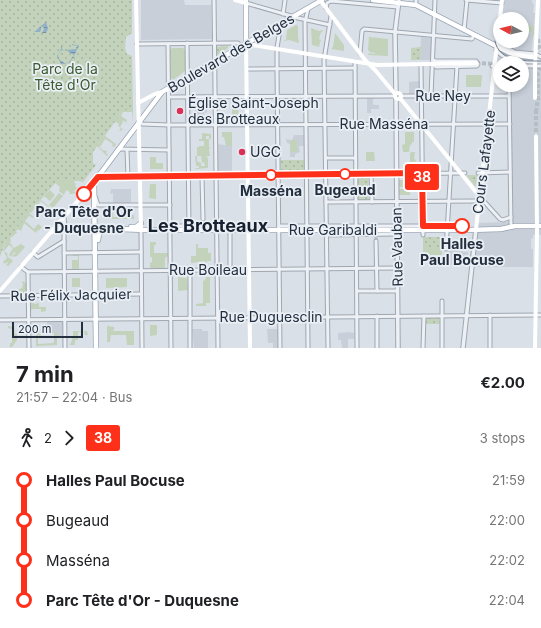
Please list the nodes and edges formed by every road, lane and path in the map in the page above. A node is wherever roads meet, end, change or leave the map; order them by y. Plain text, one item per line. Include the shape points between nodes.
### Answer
1 (136, 0) edge
2 (214, 0) edge
3 (235, 0) edge
4 (285, 0) edge
5 (321, 0) edge
6 (373, 0) edge
7 (435, 0) edge
8 (467, 0) edge
9 (538, 0) edge
10 (246, 1) edge
11 (502, 2) edge
12 (313, 3) edge
13 (398, 3) edge
14 (414, 3) edge
15 (537, 6) junction
16 (308, 9) junction
17 (328, 11) junction
18 (501, 12) edge
19 (283, 14) junction
20 (435, 15) junction
21 (294, 16) junction
22 (331, 16) junction
23 (305, 20) junction
24 (330, 25) junction
25 (278, 26) junction
26 (461, 29) junction
27 (395, 32) junction
28 (434, 35) junction
29 (474, 35) junction
30 (538, 39) dead end
31 (187, 43) junction
32 (214, 43) junction
33 (137, 44) junction
34 (168, 44) junction
35 (244, 46) junction
36 (493, 46) edge
37 (277, 48) junction
38 (496, 48) joint
39 (306, 53) junction
40 (360, 53) junction
41 (325, 56) junction
42 (496, 56) edge
43 (541, 56) edge
44 (534, 60) junction
45 (355, 62) junction
46 (433, 62) junction
47 (529, 62) edge
48 (214, 63) junction
49 (476, 63) tunnel mouth
50 (369, 64) junction
51 (395, 65) junction
52 (421, 65) junction
53 (457, 66) junction
54 (541, 66) edge
55 (324, 68) junction
56 (355, 68) junction
57 (247, 69) junction
58 (277, 69) junction
59 (306, 69) junction
60 (187, 77) junction
61 (394, 88) junction
62 (493, 88) edge
63 (169, 90) junction
64 (162, 92) junction
65 (509, 92) edge
66 (325, 96) junction
67 (354, 96) junction
68 (397, 96) junction
69 (422, 96) junction
70 (431, 96) junction
71 (455, 96) junction
72 (492, 96) junction
73 (509, 96) junction
74 (169, 97) junction
75 (187, 97) junction
76 (215, 97) junction
77 (247, 97) junction
78 (278, 97) junction
79 (306, 97) junction
80 (535, 98) dead end
81 (138, 102) junction
82 (139, 121) junction
83 (188, 124) junction
84 (215, 124) junction
85 (306, 124) junction
86 (355, 124) junction
87 (396, 124) junction
88 (453, 124) junction
89 (488, 124) junction
90 (510, 124) junction
91 (169, 125) junction
92 (248, 125) junction
93 (278, 125) junction
94 (325, 125) junction
95 (422, 125) junction
96 (536, 136) tunnel mouth
97 (118, 150) junction
98 (127, 150) junction
99 (140, 150) junction
100 (170, 150) junction
101 (452, 152) junction
102 (445, 154) junction
103 (326, 158) junction
104 (355, 158) junction
105 (451, 161) junction
106 (481, 172) junction
107 (510, 172) junction
108 (396, 173) junction
109 (422, 173) junction
110 (450, 173) junction
111 (462, 173) junction
112 (326, 174) junction
113 (355, 174) junction
114 (371, 174) junction
115 (248, 175) junction
116 (279, 175) junction
117 (307, 175) junction
118 (170, 176) junction
119 (188, 176) junction
120 (202, 176) junction
121 (216, 176) junction
122 (98, 177) junction
123 (128, 177) junction
124 (140, 177) junction
125 (94, 182) junction
126 (94, 195) junction
127 (480, 199) junction
128 (326, 202) junction
129 (356, 202) junction
130 (372, 202) junction
131 (396, 202) junction
132 (423, 202) junction
133 (448, 202) junction
134 (141, 205) junction
135 (170, 205) junction
136 (64, 217) junction
137 (510, 217) junction
138 (203, 219) dead end
139 (141, 222) junction
140 (539, 226) edge
141 (423, 227) junction
142 (511, 227) junction
143 (95, 228) junction
144 (170, 228) junction
145 (189, 228) junction
146 (217, 228) junction
147 (279, 228) junction
148 (307, 228) junction
149 (67, 229) junction
150 (108, 229) junction
151 (126, 229) junction
152 (397, 229) junction
153 (448, 229) junction
154 (476, 229) junction
155 (141, 230) junction
156 (230, 230) junction
157 (248, 230) junction
158 (326, 230) junction
159 (356, 230) junction
160 (50, 233) junction
161 (423, 235) dead end
162 (64, 241) junction
163 (376, 241) tunnel mouth
164 (446, 249) dead end
165 (141, 252) junction
166 (33, 253) junction
167 (64, 253) junction
168 (96, 253) junction
169 (536, 255) junction
170 (541, 260) edge
171 (21, 267) junction
172 (398, 268) junction
173 (307, 269) junction
174 (326, 269) junction
175 (356, 269) junction
176 (377, 269) junction
177 (141, 270) junction
178 (171, 270) junction
179 (190, 270) junction
180 (217, 270) junction
181 (230, 270) junction
182 (249, 270) junction
183 (280, 270) junction
184 (64, 271) junction
185 (97, 271) junction
186 (28, 272) junction
187 (536, 290) junction
188 (541, 290) edge
189 (0, 291) edge
190 (357, 291) junction
191 (377, 291) junction
192 (398, 291) junction
193 (142, 294) junction
194 (28, 295) junction
195 (65, 295) junction
196 (97, 295) junction
197 (0, 296) edge
198 (442, 301) dead end
199 (536, 315) junction
200 (541, 315) edge
201 (377, 316) junction
202 (398, 316) junction
203 (424, 316) junction
204 (442, 316) junction
205 (466, 316) junction
206 (490, 316) junction
207 (249, 317) junction
208 (280, 317) junction
209 (308, 317) junction
210 (327, 317) junction
211 (356, 317) junction
212 (142, 318) junction
213 (171, 318) junction
214 (190, 318) junction
215 (218, 318) junction
216 (29, 319) junction
217 (65, 319) junction
218 (97, 319) junction
219 (0, 320) edge
220 (29, 348) edge
221 (65, 348) edge
222 (97, 348) edge
223 (142, 348) edge
224 (172, 348) edge
225 (190, 348) edge
226 (218, 348) edge
227 (250, 348) edge
228 (280, 348) edge
229 (308, 348) edge
230 (328, 348) edge
231 (357, 348) edge
232 (377, 348) edge
233 (398, 348) edge
234 (423, 348) edge
235 (442, 348) edge
236 (463, 348) edge
237 (490, 348) edge
238 (535, 348) edge

1 - 33 main road
2 - 32 street
3 - 10 main road
4 - 19 street
5 - 12 main road, Boulevard des Belges
5 - 17 main road
6 - 13 main road
7 - 20 street
8 - 11 street
8 - 26 street
9 - 15 main road
10 - 19 street
10 - 35 main road
11 - 18 main road, Cours Lafayette
12 - 16 main road, Boulevard des Belges
13 - 14 main road
13 - 17 street via 331,1 326,5
13 - 27 street
14 - 20 main road
15 - 30 main road
15 - 44 main road
16 - 21 main road, Boulevard des Belges
16 - 23 street
17 - 22 main road
19 - 21 street
20 - 26 main road
20 - 28 street
21 - 23 street
21 - 25 main road, Boulevard des Belges
22 - 24 street
22 - 40 main road
23 - 24 street
23 - 39 street
24 - 41 street
25 - 35 main road, Boulevard des Belges
25 - 37 street via 280,30
26 - 29 main road
27 - 28 street
27 - 40 street via 363,30
27 - 51 street
28 - 29 street via 472,39
28 - 46 street
29 - 36 main road
31 - 32 street
31 - 34 street
31 - 60 street
32 - 35 street via 238,43
32 - 48 street
33 - 34 street
33 - 81 main road
34 - 63 street
35 - 37 main road
35 - 48 main road, Boulevard des Belges
35 - 57 main road
37 - 39 main road
37 - 58 street
38 - 42 main road, Cours Lafayette
38 - 44 main road
39 - 41 main road
39 - 59 street
40 - 50 main road
41 - 45 main road
41 - 55 street
43 - 44 street
44 - 47 street
44 - 54 street
44 - 80 main road
45 - 50 main road
45 - 56 street
46 - 49 main road
46 - 52 main road
46 - 53 street via 436,67
46 - 53 street via 478,62 477,66
46 - 70 street
48 - 60 main road, Boulevard des Belges
48 - 76 street
50 - 51 main road
50 - 61 main road
51 - 52 main road
51 - 61 street
52 - 69 street
53 - 71 street
55 - 56 street
55 - 59 street
55 - 66 street
56 - 67 street
57 - 58 street
57 - 77 main road
58 - 59 street
58 - 78 street
59 - 79 street
60 - 63 main road, Boulevard des Belges
60 - 75 street
61 - 68 main road
62 - 72 main road, Cours Lafayette
63 - 64 main road, Boulevard des Belges
63 - 74 street
64 - 81 main road, Boulevard des Belges
64 - 82 main road, Boulevard des Belges
65 - 73 street
66 - 67 street, Rue Ney
66 - 79 street, Rue Ney
66 - 94 street
67 - 68 street, Rue Ney
67 - 86 street
68 - 69 street, Rue Ney
68 - 87 street, Rue Vauban
68 - 95 main road
69 - 70 street, Rue Ney
69 - 95 street
70 - 71 street, Rue Ney
71 - 72 street, Rue Ney
71 - 88 street
72 - 73 street, Rue Ney
72 - 89 main road, Cours Lafayette
73 - 90 street
74 - 75 street, Rue Ney
74 - 91 street
75 - 76 street, Rue Ney
75 - 83 street
76 - 77 street, Rue Ney
76 - 84 street
77 - 78 street, Rue Ney
77 - 92 main road
78 - 79 street, Rue Ney
78 - 93 street
79 - 85 street
81 - 82 main road
82 - 91 street, Rue Masséna via 142,124
82 - 97 main road, Boulevard des Belges
82 - 99 main road
83 - 84 street, Rue Masséna
83 - 91 street, Rue Masséna
83 - 119 street
84 - 92 street, Rue Masséna
84 - 121 street
85 - 93 street, Rue Masséna
85 - 94 street, Rue Masséna
85 - 117 street
86 - 87 street, Rue Masséna
86 - 94 street, Rue Masséna
86 - 104 street
87 - 95 street, Rue Masséna
87 - 108 street, Rue Vauban
88 - 89 street, Rue Masséna
88 - 95 street, Rue Masséna
88 - 101 street
89 - 90 street, Rue Masséna
89 - 106 main road, Cours Lafayette
90 - 107 street
91 - 100 street
92 - 93 street, Rue Masséna
92 - 115 main road
93 - 116 street
94 - 103 street
95 - 102 main road
95 - 109 street
96 - 140 main road
97 - 98 street
97 - 122 main road, Boulevard des Belges
98 - 99 street
98 - 123 street
99 - 100 street
99 - 124 main road
100 - 118 street
101 - 102 street
101 - 105 street
102 - 105 main road
103 - 104 street
103 - 112 street
104 - 113 street
105 - 110 street
105 - 111 main road
106 - 107 street
106 - 127 main road, Cours Lafayette
107 - 137 street
108 - 109 street
108 - 114 street
108 - 131 street, Rue Vauban
109 - 110 street
109 - 132 street
110 - 111 street
110 - 133 street
111 - 127 main road
112 - 113 street
112 - 117 street
112 - 128 street
113 - 114 street
113 - 129 street
114 - 130 street
115 - 116 street
115 - 121 street
115 - 157 main road
116 - 117 street
116 - 147 street
117 - 148 street
118 - 119 street
118 - 124 street
118 - 135 street
119 - 120 street
119 - 145 street
120 - 121 street
120 - 138 street
121 - 146 street
122 - 123 street
122 - 125 main road, Boulevard des Belges
123 - 124 street
124 - 134 main road
125 - 126 main road
125 - 136 main road, Boulevard des Belges
126 - 134 street via 98,205
126 - 143 main road
127 - 133 street
127 - 137 street via 503,220
127 - 154 main road, Cours Lafayette
128 - 129 street
128 - 158 street
129 - 130 street
129 - 159 street
130 - 131 street
131 - 132 street
131 - 152 street, Rue Vauban
132 - 133 street
132 - 141 street
133 - 153 street
134 - 135 street
134 - 139 main road
135 - 144 street
136 - 149 street
136 - 160 main road, Boulevard des Belges
137 - 142 street
139 - 151 main road, Rue Garibaldi via 136,227
139 - 155 main road
140 - 142 main road, Rue Garibaldi
140 - 169 main road
141 - 152 main road, Rue Garibaldi
141 - 153 main road, Rue Garibaldi
141 - 161 street
142 - 154 main road, Rue Garibaldi
143 - 149 main road, Rue Garibaldi
143 - 150 main road, Rue Garibaldi
143 - 168 main road
144 - 145 main road, Rue Garibaldi
144 - 155 main road, Rue Garibaldi
144 - 178 street
145 - 146 main road, Rue Garibaldi
145 - 146 street via 203,225
146 - 156 main road, Rue Garibaldi
146 - 180 street
147 - 148 main road, Rue Garibaldi
147 - 157 main road, Rue Garibaldi
147 - 183 street
148 - 158 main road, Rue Garibaldi
148 - 173 street
149 - 160 main road, Rue Garibaldi
149 - 162 street
150 - 151 main road, Rue Garibaldi
150 - 168 main road via 98,235
151 - 155 main road, Rue Garibaldi
152 - 159 main road, Rue Garibaldi
152 - 159 street, Rue Garibaldi via 376,236
152 - 172 street, Rue Vauban
153 - 154 main road, Rue Garibaldi
153 - 164 street
154 - 205 street, Cours Lafayette
155 - 165 street
156 - 157 main road, Rue Garibaldi
156 - 181 street
157 - 182 main road
158 - 159 main road, Rue Garibaldi
158 - 174 street
159 - 175 street
160 - 166 main road, Boulevard des Belges
162 - 166 street via 38,257
162 - 167 street
163 - 176 street
165 - 168 street
165 - 177 street
166 - 171 main road, Boulevard des Belges
167 - 168 street
167 - 184 street
168 - 185 main road
169 - 170 street
169 - 187 main road
171 - 186 street
171 - 189 main road, Boulevard des Belges
172 - 176 street, Rue Boileau
172 - 192 street, Rue Vauban
173 - 174 street, Rue Boileau
173 - 183 street, Rue Boileau
173 - 209 street
174 - 175 street, Rue Boileau
174 - 210 street
175 - 176 street, Rue Boileau
175 - 190 street
176 - 191 street
177 - 178 street, Rue Boileau
177 - 185 street, Rue Boileau
177 - 193 street
178 - 179 street, Rue Boileau
178 - 213 street
179 - 180 street, Rue Boileau
179 - 214 street
180 - 181 street, Rue Boileau
180 - 215 street
181 - 182 street, Rue Boileau
182 - 183 street, Rue Boileau
182 - 207 main road
183 - 208 street
184 - 185 street, Rue Boileau
184 - 186 street, Rue Boileau
184 - 195 street
185 - 196 main road
186 - 194 street
187 - 188 street
187 - 199 main road
190 - 191 street
190 - 211 street
191 - 192 street
192 - 202 street, Rue Vauban
193 - 196 street, Rue Félix Jacquier
193 - 212 street
194 - 195 street, Rue Félix Jacquier
194 - 197 street, Rue Félix Jacquier
194 - 216 street
195 - 196 street, Rue Félix Jacquier
195 - 217 street
196 - 218 main road
198 - 204 street
199 - 200 street, Rue Duguesclin
199 - 206 street, Rue Duguesclin
199 - 238 main road
201 - 202 street, Rue Duguesclin
201 - 211 street, Rue Duguesclin
201 - 232 street
202 - 203 street, Rue Duguesclin
202 - 233 street, Rue Vauban
203 - 204 street, Rue Duguesclin
203 - 234 street
204 - 205 street, Rue Duguesclin
204 - 235 street
205 - 206 street, Rue Duguesclin
205 - 236 street, Cours Lafayette
206 - 237 street
207 - 208 street, Rue Duguesclin
207 - 215 street, Rue Duguesclin
207 - 227 main road
208 - 209 street, Rue Duguesclin
208 - 228 street
209 - 210 street, Rue Duguesclin
209 - 229 street
210 - 211 street, Rue Duguesclin
210 - 230 street
211 - 231 street
212 - 213 street, Rue Duguesclin
212 - 218 street, Rue Duguesclin
212 - 223 street
213 - 214 street, Rue Duguesclin
213 - 224 street
214 - 215 street, Rue Duguesclin
214 - 225 street
215 - 226 street
216 - 217 street, Rue Duguesclin
216 - 219 street, Rue Duguesclin
216 - 220 street
217 - 218 street, Rue Duguesclin
217 - 221 street
218 - 222 main road

